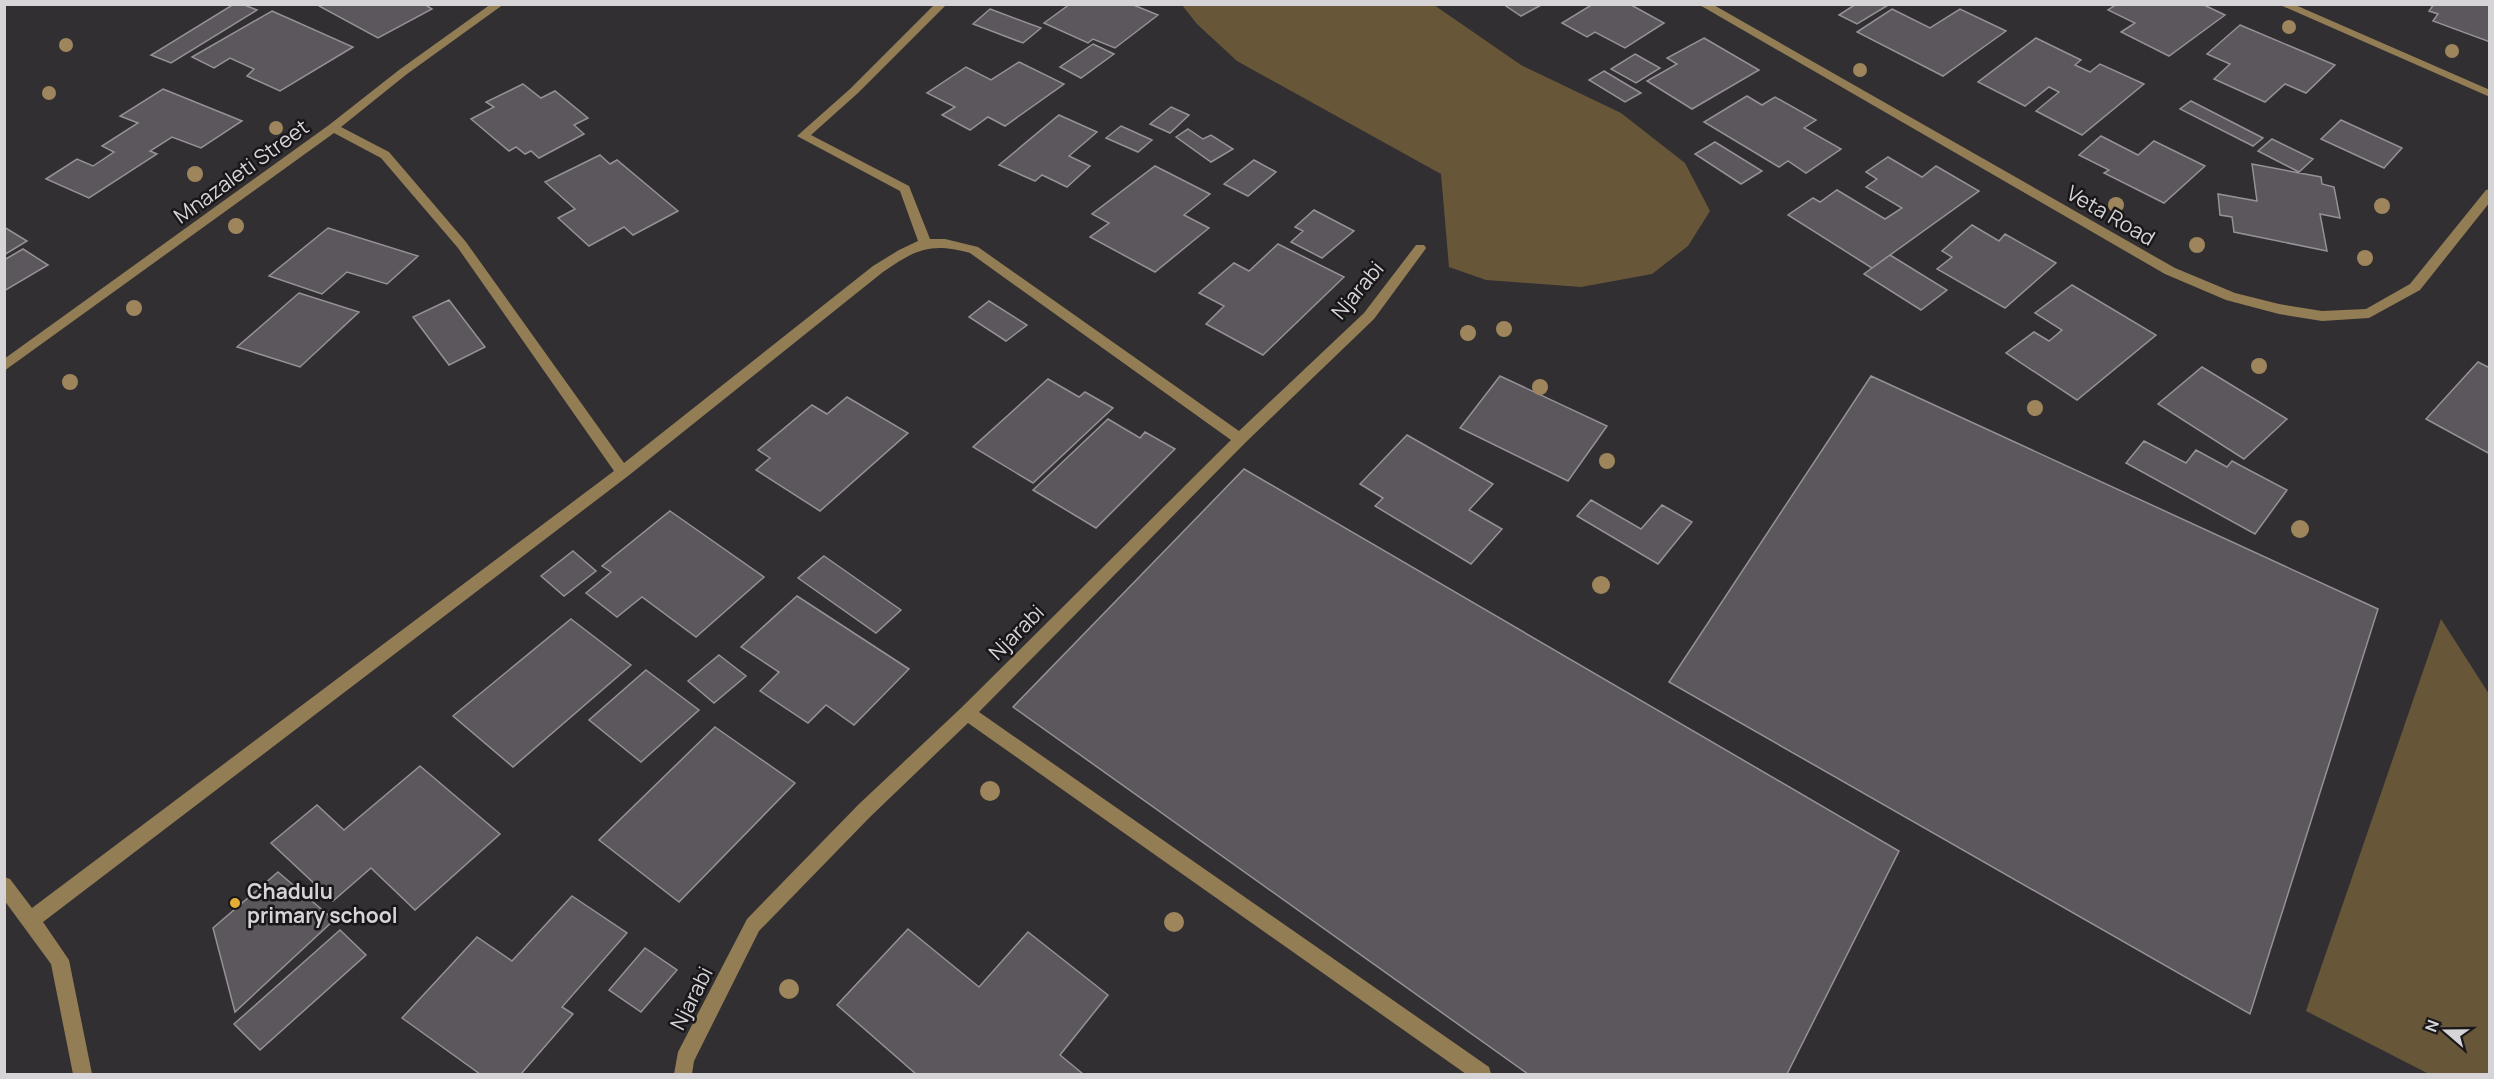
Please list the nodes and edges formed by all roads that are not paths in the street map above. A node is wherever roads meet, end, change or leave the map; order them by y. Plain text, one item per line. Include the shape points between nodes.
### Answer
1 (499, 4) edge
2 (942, 4) edge
3 (1703, 4) edge
4 (2283, 4) edge
5 (2490, 94) edge
6 (333, 129) junction
7 (2490, 193) edge
8 (925, 242) junction
9 (1420, 248) dead end
10 (4, 366) edge
11 (1240, 439) junction
12 (623, 472) junction
13 (967, 713) junction
14 (4, 885) edge
15 (32, 920) junction
16 (82, 1074) edge
17 (682, 1074) edge
18 (1482, 1074) edge

1 - 6 street, Mnazaleti Street via 403,72
2 - 8 street via 803,136 905,189
3 - 7 street, Veta Road via 2170,271 2231,297 2269,307 2322,316 2369,313 2415,287
4 - 5 street
6 - 10 street, Mnazaleti Street
6 - 12 street via 385,155 462,245
8 - 11 street via 950,243 974,250
8 - 12 street via 904,250 878,269
9 - 11 street, Njarabi via 1369,316
11 - 13 street, Njarabi
12 - 15 street
13 - 17 street, Njarabi via 753,925 685,1059
13 - 18 street
14 - 15 street
15 - 16 street via 60,960

